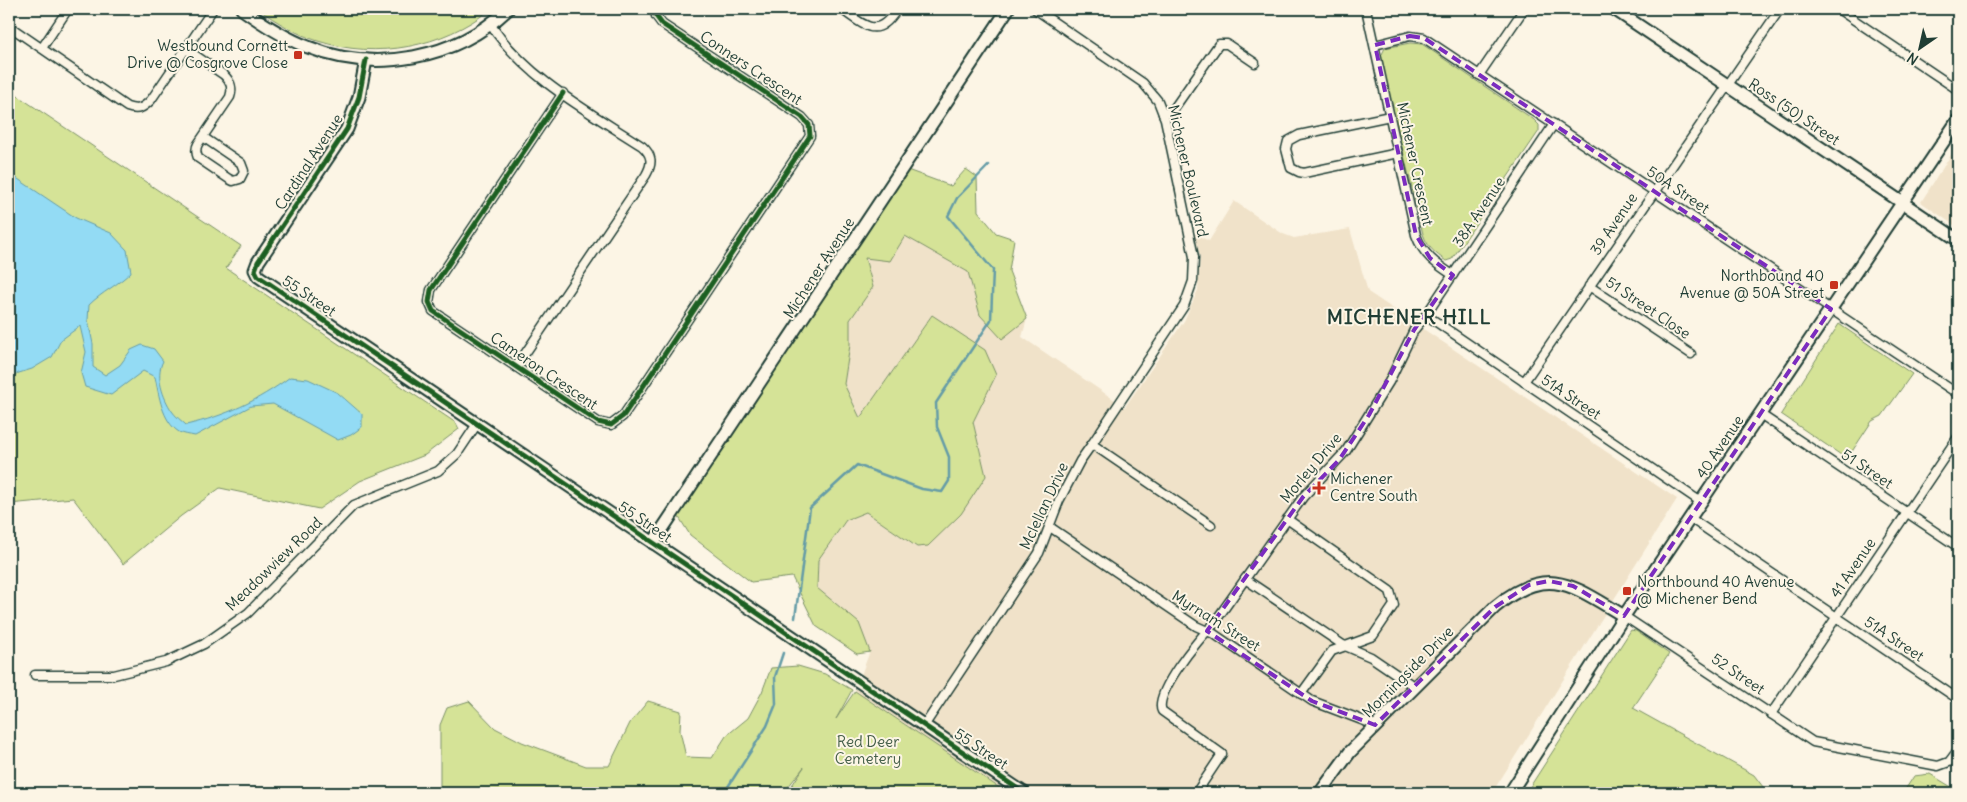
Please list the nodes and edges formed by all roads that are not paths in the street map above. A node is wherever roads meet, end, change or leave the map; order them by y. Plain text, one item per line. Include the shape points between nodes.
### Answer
1 (68, 9) edge
2 (213, 9) edge
3 (242, 9) edge
4 (508, 9) edge
5 (655, 9) edge
6 (841, 9) edge
7 (897, 9) edge
8 (1008, 9) edge
9 (1035, 9) edge
10 (1366, 9) edge
11 (1524, 9) edge
12 (1614, 9) edge
13 (1780, 9) edge
14 (1838, 9) edge
15 (490, 24) junction
16 (9, 26) edge
17 (1375, 45) junction
18 (42, 48) junction
19 (186, 49) junction
20 (366, 60) junction
21 (1255, 63) dead end
22 (1479, 74) junction
23 (1728, 86) junction
24 (1958, 90) edge
25 (563, 94) junction
26 (1163, 114) junction
27 (1390, 116) junction
28 (1958, 120) edge
29 (1554, 124) junction
30 (810, 130) joint
31 (203, 137) junction
32 (1398, 152) junction
33 (1654, 191) junction
34 (1903, 202) junction
35 (1958, 240) edge
36 (255, 270) joint
37 (1453, 275) junction
38 (1589, 286) junction
39 (1831, 309) junction
40 (1426, 315) junction
41 (1691, 354) dead end
42 (516, 367) junction
43 (1524, 382) junction
44 (1958, 394) edge
45 (1760, 414) junction
46 (477, 424) junction
47 (1958, 437) edge
48 (1092, 444) junction
49 (1701, 502) junction
50 (1907, 512) junction
51 (1690, 518) junction
52 (1287, 519) junction
53 (1211, 525) dead end
54 (1050, 527) junction
55 (653, 543) junction
56 (1958, 547) edge
57 (1245, 579) junction
58 (1529, 585) joint
59 (1624, 616) junction
60 (1836, 617) junction
61 (1207, 631) junction
62 (1343, 646) junction
63 (35, 675) dead end
64 (1415, 687) junction
65 (1301, 694) junction
66 (1958, 699) edge
67 (1771, 714) junction
68 (1375, 725) junction
69 (924, 726) junction
70 (1958, 750) edge
71 (1024, 793) edge
72 (1196, 793) edge
73 (1320, 793) edge
74 (1510, 793) edge

1 - 18 street
2 - 19 street
3 - 20 street via 283,36 308,47 340,57
4 - 15 street
5 - 30 street, Conners Crescent via 662,24 802,117
6 - 7 street via 875,28 887,23
8 - 55 street, Michener Avenue
9 - 26 street, Michener Boulevard via 1143,83 1158,101
10 - 17 street, Michener Crescent
11 - 22 street
12 - 23 street, Ross (50) Street
13 - 23 street, 39 Avenue
14 - 24 street
15 - 20 street via 461,41 421,56
15 - 25 street via 521,62
16 - 18 street
17 - 22 street, 50A Street via 1410,36 1424,38
17 - 27 street, Michener Crescent
18 - 19 street via 127,106 138,109 151,100
19 - 31 street via 224,75 231,84 230,97
20 - 36 street, Cardinal Avenue via 359,97 347,129
21 - 26 street via 1221,43 1173,110
22 - 29 street, 50A Street
23 - 33 street, 39 Avenue
23 - 34 street, Ross (50) Street
25 - 42 street, Cameron Crescent via 428,298 433,311
25 - 42 street, Cameron Crescent via 642,146 650,155 651,164
26 - 48 street, Michener Boulevard via 1192,248 1194,271 1191,289 1182,311
27 - 32 street, Michener Crescent
27 - 32 street via 1295,137 1286,145 1289,164 1295,171 1304,173
28 - 34 street, 40 Avenue
29 - 33 street, 50A Street
29 - 37 street, 38A Avenue
30 - 42 street, Cameron Crescent via 808,142 619,420 611,425 598,422
31 - 31 street via 196,147 198,158 233,181 240,179 244,171 241,163
32 - 37 street, Michener Crescent via 1419,243 1430,258
33 - 38 street, 39 Avenue
33 - 39 street, 50A Street
34 - 35 street, Ross (50) Street
34 - 39 street, 40 Avenue
36 - 46 street, 55 Street via 261,279
37 - 40 street, 38A Avenue
38 - 41 street, 51 Street Close
38 - 43 street, 39 Avenue
39 - 44 street, 50A Street
39 - 45 street, 40 Avenue
40 - 43 street, 51A Street
40 - 52 street, Morley Drive via 1414,330 1389,382 1339,460
43 - 49 street, 51A Street
45 - 49 street, 40 Avenue
45 - 50 street, 51 Street
46 - 55 street, 55 Street
46 - 63 street, Meadowview Road via 457,454 438,471 354,505 248,613 204,644 166,662 114,675
47 - 50 street, 41 Avenue
48 - 53 street
48 - 54 street, Mclellan Drive via 1063,493
49 - 51 street, 40 Avenue
50 - 56 street, 51 Street
50 - 60 street, 41 Avenue
51 - 59 street, 40 Avenue
51 - 60 street, 51A Street
52 - 57 street, Morley Drive
52 - 62 street via 1390,591 1394,605 1376,632 1365,640
54 - 61 street, Myrnam Street
54 - 69 street, Mclellan Drive via 1035,558
55 - 69 street, 55 Street
57 - 61 street, Morley Drive
57 - 62 street
58 - 59 street, 52 Street via 1549,581 1573,586
58 - 64 street, Morningside Drive via 1495,607
59 - 67 street, 52 Street
59 - 74 street, 40 Avenue
60 - 66 street, 51A Street
60 - 67 street, 41 Avenue
61 - 65 street, Myrnam Street
61 - 72 street, Morley Drive via 1166,687 1160,705 1166,714 1222,754
62 - 64 street via 1371,657
62 - 65 street via 1330,652
64 - 68 street, Morningside Drive
65 - 68 street, Myrnam Street via 1315,703
67 - 70 street, 52 Street via 1816,743 1942,766
68 - 73 street, Morningside Drive via 1348,754
69 - 71 street, 55 Street

